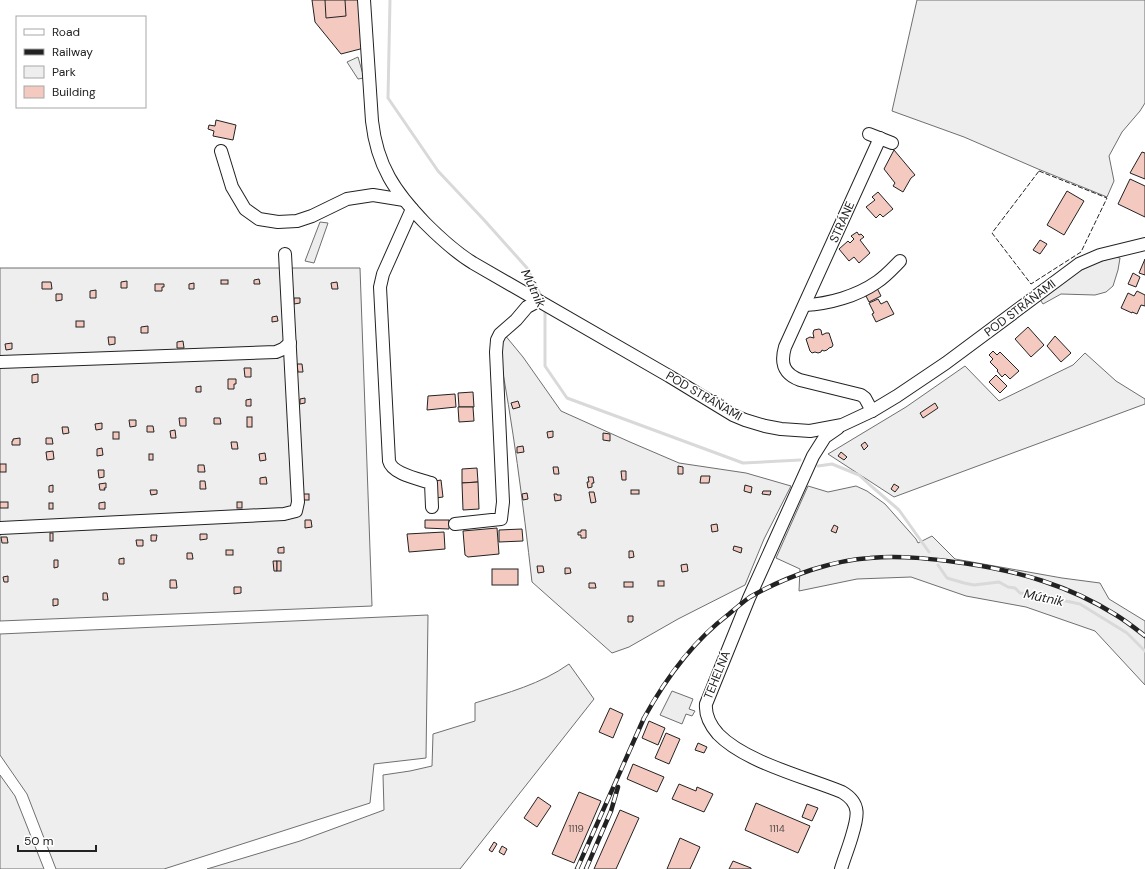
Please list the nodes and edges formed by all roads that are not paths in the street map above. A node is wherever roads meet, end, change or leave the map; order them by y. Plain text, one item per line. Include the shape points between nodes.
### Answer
1 (364, 0) edge
2 (892, 143) dead end
3 (221, 151) dead end
4 (404, 200) junction
5 (412, 209) junction
6 (1145, 244) edge
7 (285, 254) dead end
8 (900, 261) dead end
9 (541, 303) junction
10 (804, 305) junction
11 (290, 343) junction
12 (0, 362) edge
13 (872, 411) junction
14 (842, 425) junction
15 (800, 430) junction
16 (813, 456) junction
17 (432, 507) dead end
18 (455, 524) dead end
19 (0, 528) edge
20 (841, 869) edge

1 - 4 street, POD STRÁŇAMI via 374,139 380,160
2 - 10 street, STRÁNE via 874,136
3 - 4 street via 232,187 245,209 259,219 278,222 298,221 347,199 373,195
4 - 5 street, POD STRÁŇAMI
5 - 9 street, POD STRÁŇAMI via 440,238 466,259
5 - 17 street via 383,274 380,287 389,462 396,471 431,483
6 - 13 street, POD STRÁŇAMI via 1100,255 1079,264 928,376
7 - 11 street
8 - 10 street via 866,288 829,302
9 - 15 street, POD STRÁŇAMI via 733,415 765,426
9 - 18 street via 527,307 497,340 503,502 501,519
10 - 13 street, STRÁNE via 783,353 782,362 788,374 800,380 861,395
11 - 12 street via 276,352
11 - 19 street via 298,502 296,512
13 - 14 street, POD STRÁŇAMI
14 - 15 street, POD STRÁŇAMI via 810,431
14 - 16 street, TEHELNÁ via 825,437
15 - 16 street via 809,440
16 - 20 street, TEHELNÁ via 749,598 706,708 708,719 714,729 737,748 766,763 849,797 857,813 856,822

